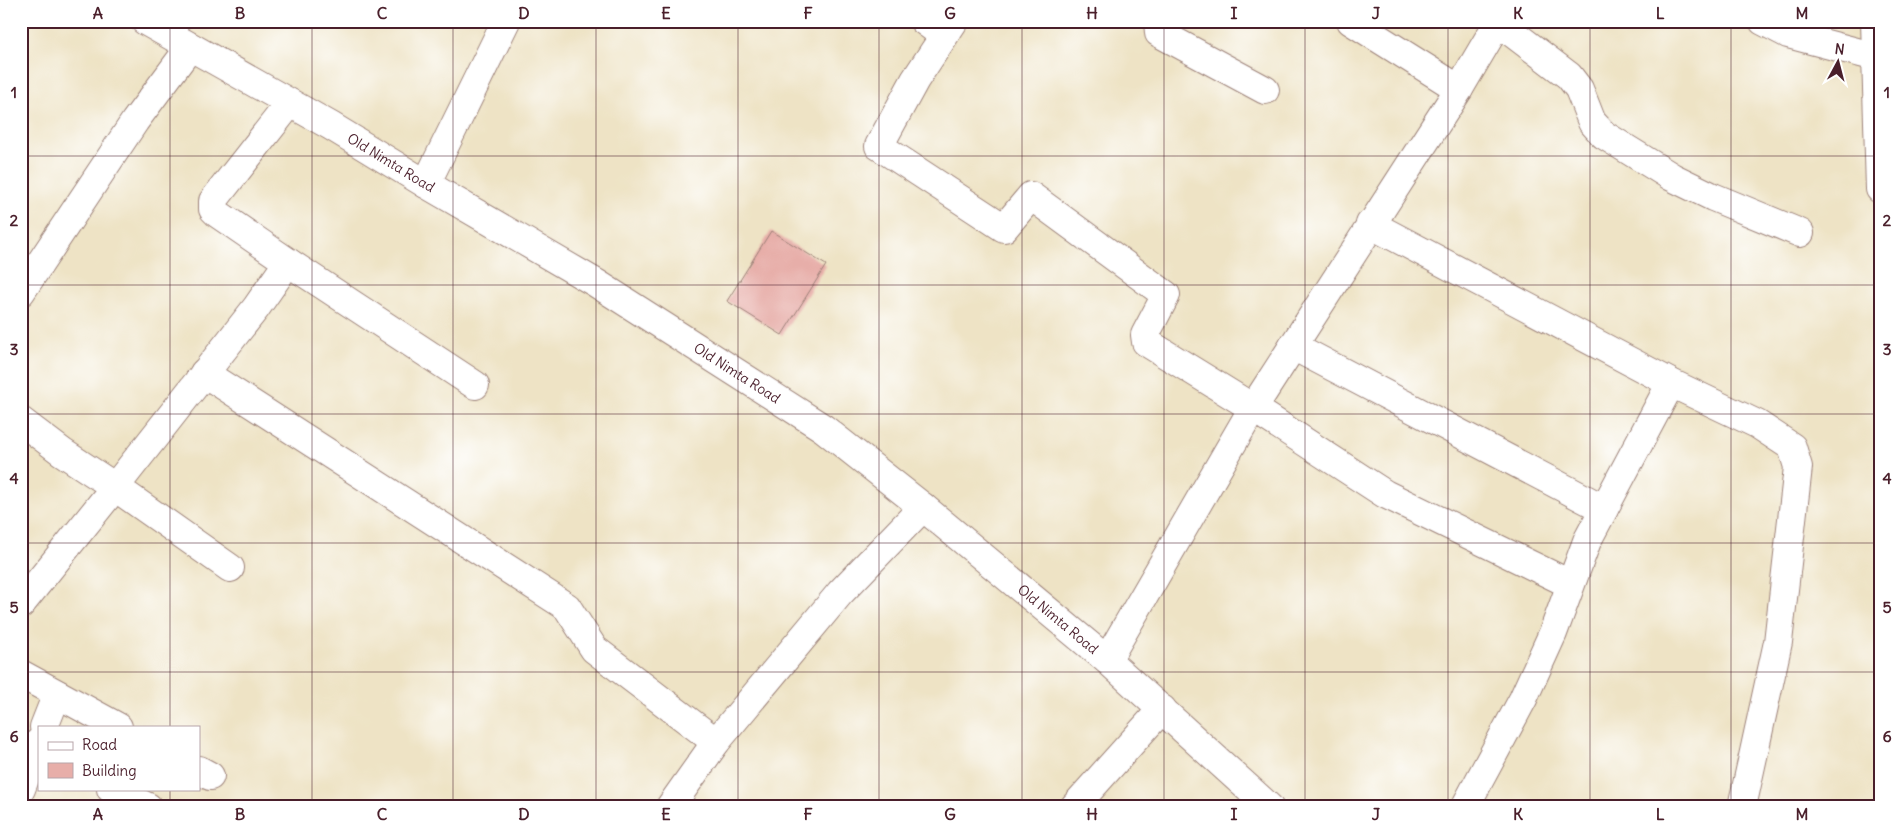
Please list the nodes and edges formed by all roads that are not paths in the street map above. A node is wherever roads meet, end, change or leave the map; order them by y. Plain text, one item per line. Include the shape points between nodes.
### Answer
1 (145, 21) edge
2 (506, 21) edge
3 (1158, 21) edge
4 (1351, 21) edge
5 (1763, 21) edge
6 (1874, 21) edge
7 (1499, 22) edge
8 (940, 26) edge
9 (190, 47) junction
10 (1876, 57) junction
11 (1459, 89) junction
12 (1265, 90) dead end
13 (290, 103) junction
14 (426, 184) junction
15 (1880, 189) edge
16 (1370, 224) junction
17 (1800, 233) dead end
18 (288, 262) junction
19 (21, 292) edge
20 (1293, 346) junction
21 (204, 373) junction
22 (1671, 383) junction
23 (475, 385) dead end
24 (1253, 408) junction
25 (21, 421) edge
26 (115, 487) junction
27 (923, 507) junction
28 (1604, 509) junction
29 (230, 568) dead end
30 (1570, 584) junction
31 (21, 604) edge
32 (1107, 660) junction
33 (21, 674) edge
34 (57, 694) junction
35 (1162, 709) junction
36 (44, 726) edge
37 (116, 726) edge
38 (716, 742) junction
39 (37, 751) edge
40 (21, 789) edge
41 (113, 790) edge
42 (148, 807) edge
43 (670, 807) edge
44 (1074, 807) edge
45 (1269, 807) edge
46 (1465, 807) edge
47 (1742, 807) edge

1 - 9 street, Old Nimta Road
2 - 14 street
3 - 12 street via 1158,32
4 - 11 street
5 - 10 street via 1788,34
6 - 10 street
7 - 11 street
7 - 17 street via 1569,76 1579,89 1592,122 1604,135 1672,177
8 - 24 street via 879,146 1004,228 1031,196 1166,295 1145,335 1146,342
9 - 13 street, Old Nimta Road
9 - 19 street via 135,121
10 - 15 street
11 - 16 street
13 - 14 street, Old Nimta Road
13 - 18 street via 213,201 213,209
14 - 27 street, Old Nimta Road via 596,282 823,428
16 - 20 street
16 - 22 street
18 - 21 street
18 - 23 street
20 - 24 street
20 - 28 street
21 - 26 street
21 - 38 street via 567,607 594,649
22 - 28 street
22 - 47 street via 1777,435 1792,447 1798,467 1778,642
24 - 30 street via 1385,494
24 - 32 street
25 - 26 street
26 - 29 street
26 - 31 street
27 - 32 street, Old Nimta Road
27 - 38 street via 840,593
28 - 30 street
30 - 46 street via 1524,699
32 - 35 street, Old Nimta Road
33 - 34 street
34 - 36 street
34 - 37 street
35 - 44 street
35 - 45 street, Old Nimta Road
38 - 43 street
39 - 40 street
41 - 42 street

